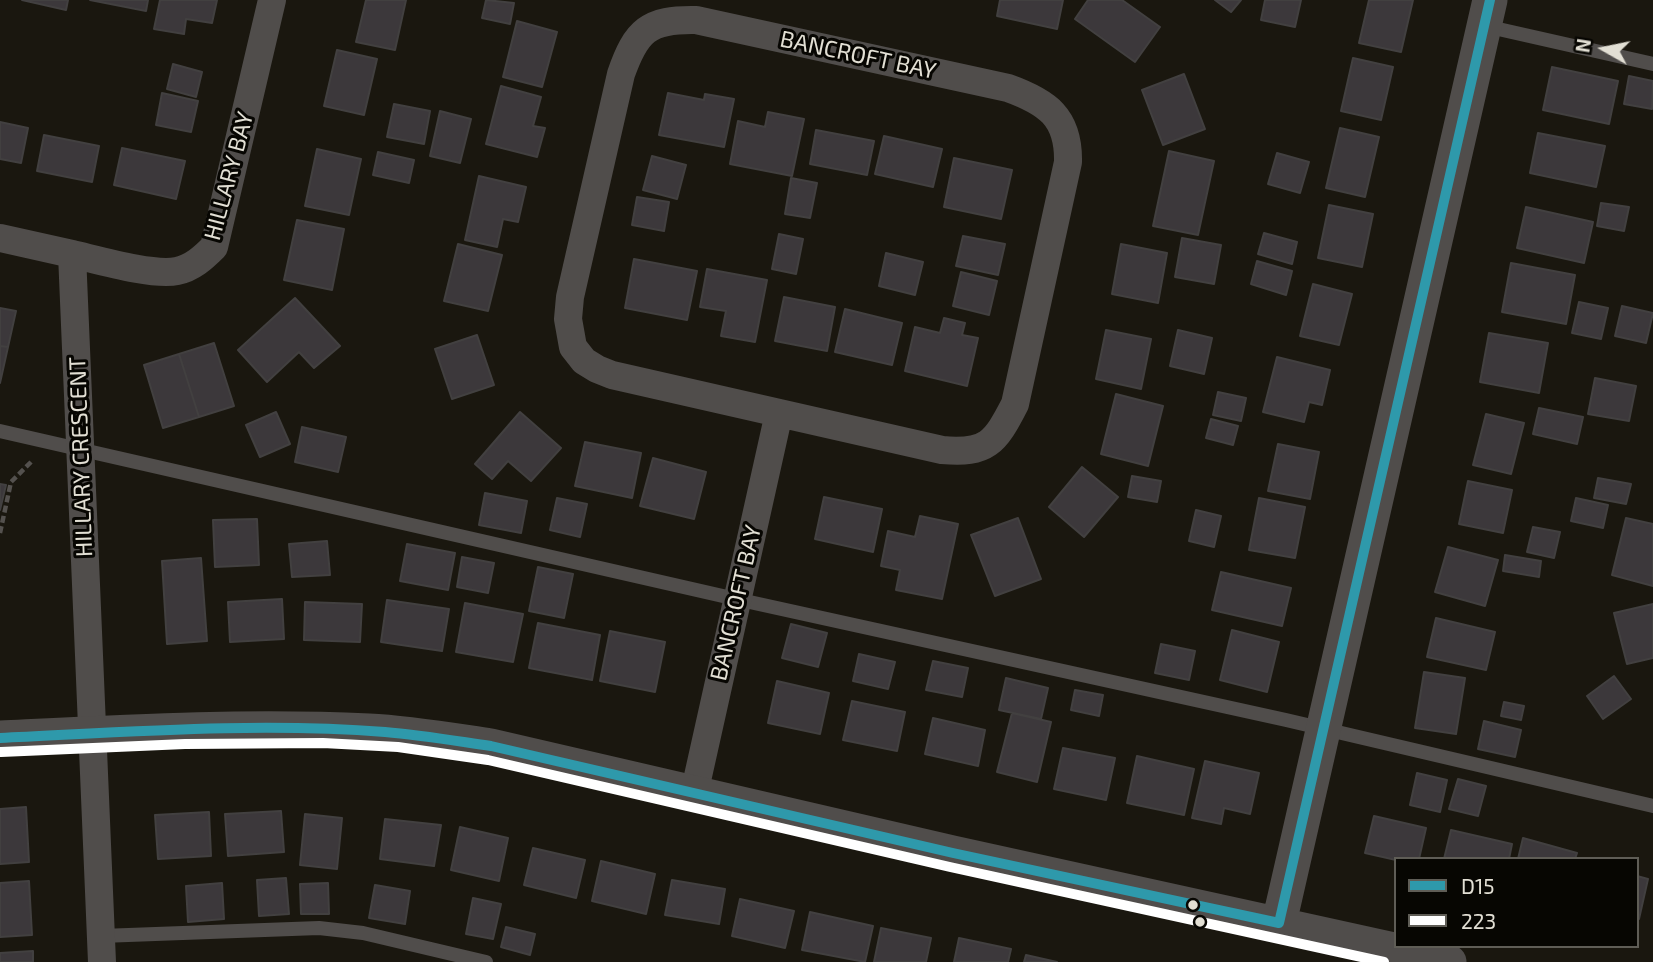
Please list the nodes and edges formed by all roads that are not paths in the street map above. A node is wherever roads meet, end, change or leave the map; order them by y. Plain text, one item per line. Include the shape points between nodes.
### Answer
1 (272, 0) edge
2 (1488, 13) edge
3 (1653, 64) edge
4 (0, 238) edge
5 (72, 254) junction
6 (779, 413) junction
7 (0, 431) edge
8 (81, 449) junction
9 (736, 599) junction
10 (1323, 730) junction
11 (92, 733) junction
12 (0, 738) edge
13 (694, 794) junction
14 (1653, 806) edge
15 (1279, 923) junction
16 (101, 949) edge
17 (486, 962) edge
18 (1448, 962) edge

1 - 5 street, HILLARY BAY via 214,247 174,272
2 - 3 lane
2 - 10 street
4 - 5 street
5 - 8 street, HILLARY CRESCENT
6 - 6 street, BANCROFT BAY via 612,375 584,361 573,347 570,297 621,74 630,48 657,23 696,20 1008,88 1049,107 1065,134 1068,162 1015,404 987,445 964,452 942,450
6 - 9 street, BANCROFT BAY
7 - 8 lane
8 - 9 lane
8 - 11 street, HILLARY CRESCENT
9 - 10 lane
9 - 13 street, BANCROFT BAY
10 - 14 lane
10 - 15 street
11 - 12 street
11 - 13 street via 256,729 418,735 491,746
11 - 16 street, HILLARY CRESCENT
13 - 15 street
15 - 18 street
16 - 17 lane via 319,928 363,933

